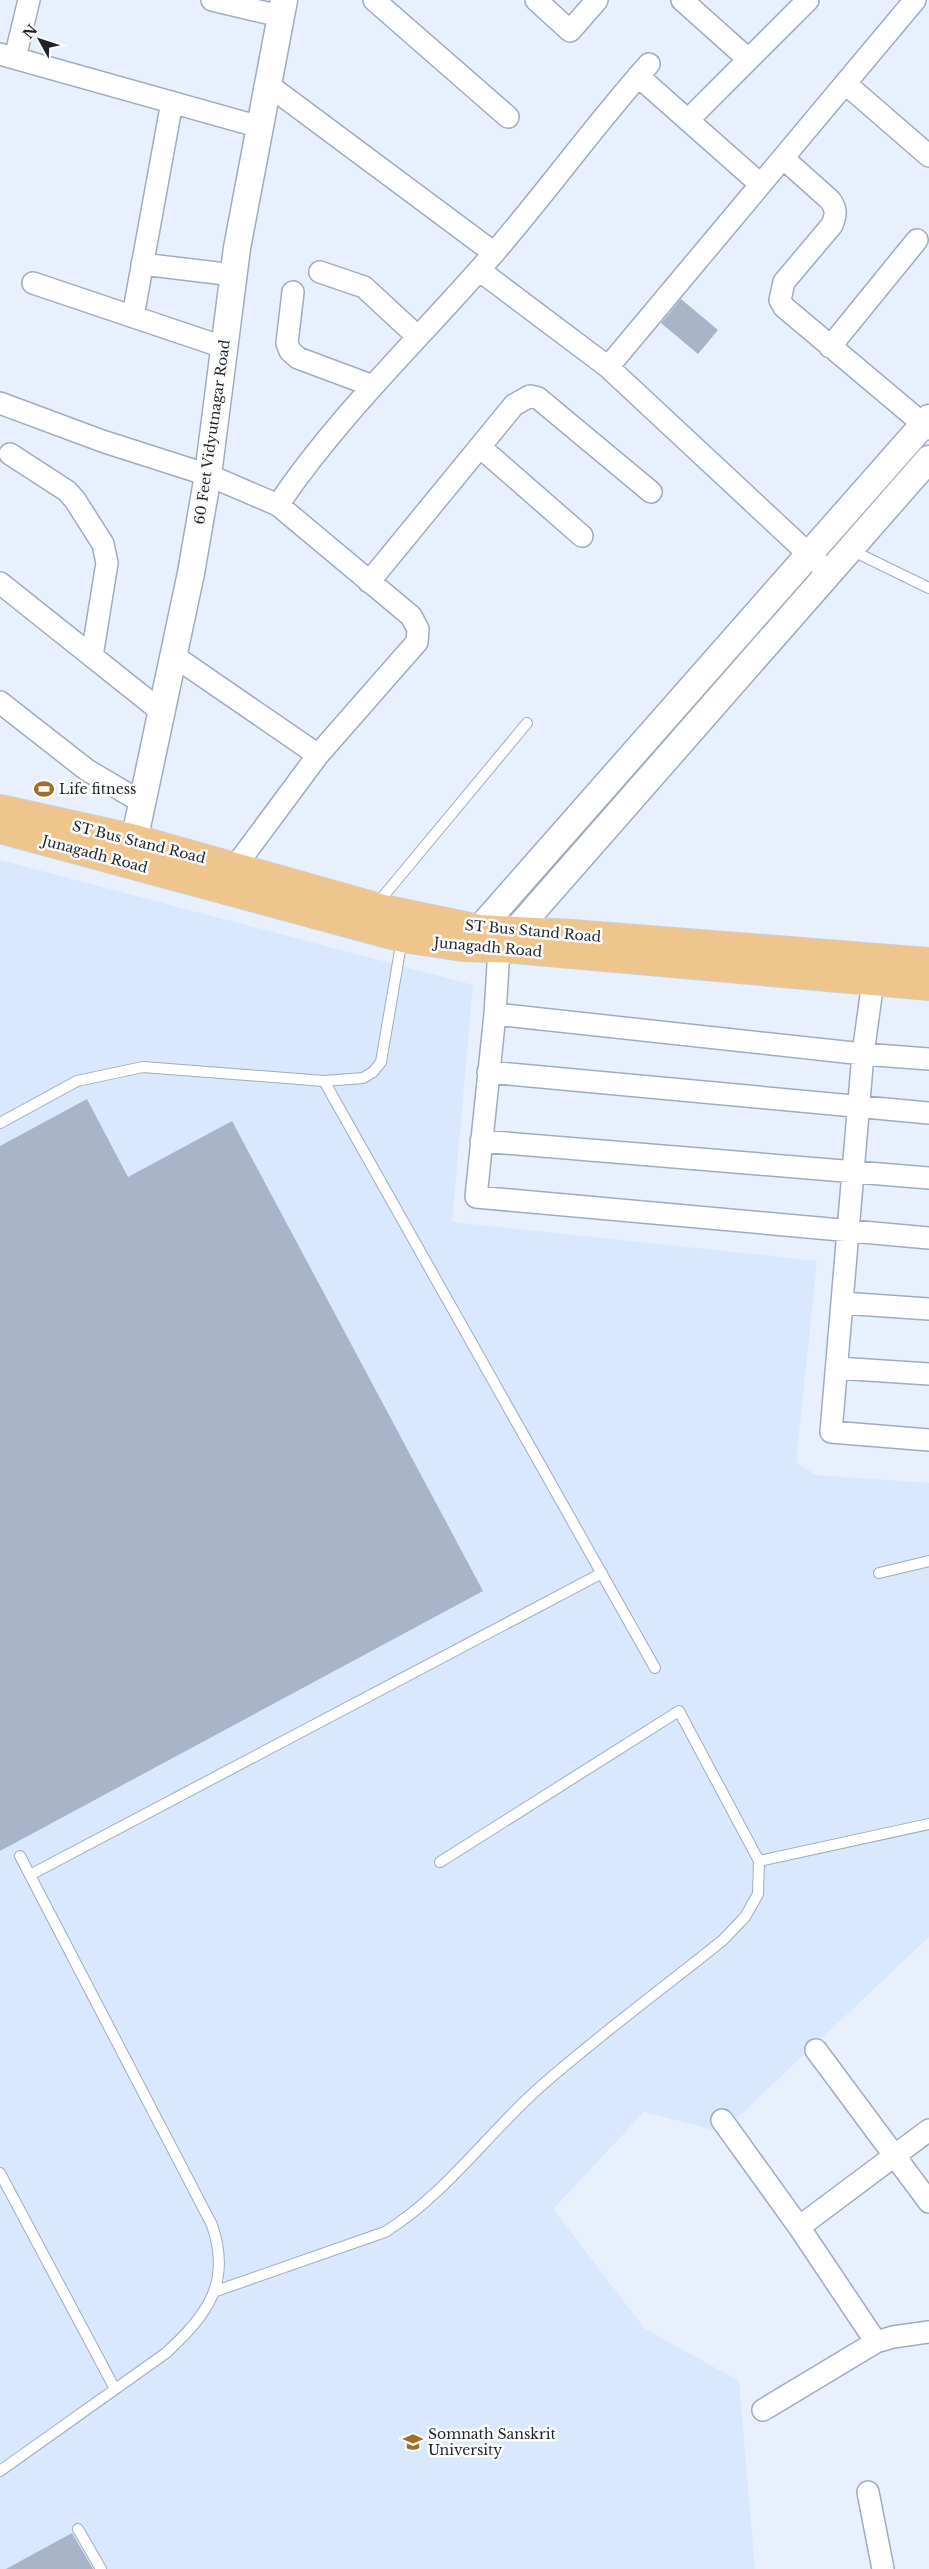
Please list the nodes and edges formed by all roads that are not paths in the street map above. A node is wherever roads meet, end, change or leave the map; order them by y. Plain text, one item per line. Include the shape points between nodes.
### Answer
1 (29, 0) edge
2 (212, 0) edge
3 (374, 0) edge
4 (536, 0) edge
5 (597, 0) edge
6 (682, 0) edge
7 (808, 0) edge
8 (915, 0) edge
9 (282, 8) edge
10 (8, 56) edge
11 (748, 59) junction
12 (268, 84) junction
13 (846, 84) junction
14 (172, 102) junction
15 (508, 117) dead end
16 (688, 120) junction
17 (260, 128) junction
18 (929, 156) edge
19 (783, 158) junction
20 (760, 184) junction
21 (917, 240) dead end
22 (494, 253) junction
23 (142, 264) junction
24 (479, 270) junction
25 (320, 272) dead end
26 (234, 275) junction
27 (33, 283) dead end
28 (293, 292) dead end
29 (133, 316) junction
30 (418, 336) junction
31 (223, 346) junction
32 (830, 347) junction
33 (608, 367) junction
34 (373, 386) junction
35 (0, 403) edge
36 (927, 424) edge
37 (480, 447) junction
38 (10, 454) dead end
39 (929, 459) edge
40 (208, 475) junction
41 (651, 492) dead end
42 (278, 505) junction
43 (582, 536) dead end
44 (850, 549) junction
45 (808, 555) junction
46 (829, 573) junction
47 (369, 582) junction
48 (0, 583) edge
49 (929, 588) edge
50 (92, 656) junction
51 (174, 656) junction
52 (0, 702) edge
53 (162, 712) junction
54 (527, 723) dead end
55 (318, 755) junction
56 (143, 803) junction
57 (0, 809) edge
58 (0, 829) edge
59 (132, 851) junction
60 (235, 866) junction
61 (218, 889) junction
62 (375, 906) junction
63 (403, 938) junction
64 (471, 938) junction
65 (507, 941) junction
66 (929, 962) edge
67 (873, 981) junction
68 (929, 986) edge
69 (495, 1014) junction
70 (863, 1054) junction
71 (929, 1059) edge
72 (488, 1072) junction
73 (324, 1081) junction
74 (859, 1107) junction
75 (929, 1113) edge
76 (0, 1123) edge
77 (481, 1141) junction
78 (853, 1172) junction
79 (929, 1178) edge
80 (847, 1229) junction
81 (929, 1238) edge
82 (842, 1302) junction
83 (929, 1309) edge
84 (837, 1368) junction
85 (929, 1374) edge
86 (929, 1440) edge
87 (929, 1561) edge
88 (602, 1573) junction
89 (878, 1573) dead end
90 (656, 1668) dead end
91 (929, 1824) edge
92 (20, 1856) dead end
93 (759, 1861) junction
94 (440, 1862) dead end
95 (30, 1876) junction
96 (816, 2050) dead end
97 (722, 2120) dead end
98 (929, 2130) edge
99 (894, 2156) junction
100 (0, 2173) edge
101 (929, 2202) edge
102 (799, 2227) junction
103 (216, 2291) junction
104 (929, 2332) edge
105 (876, 2342) junction
106 (115, 2389) junction
107 (763, 2410) dead end
108 (0, 2471) edge
109 (868, 2492) dead end
110 (78, 2529) dead end
111 (101, 2569) edge
112 (883, 2569) edge

1 - 10 street
2 - 9 street
3 - 15 street
4 - 5 street via 570,31
6 - 11 street
7 - 11 street
8 - 13 street
9 - 12 street, 60 Feet Vidyutnagar Road
10 - 14 street
11 - 16 street
12 - 17 street, 60 Feet Vidyutnagar Road
12 - 22 street
13 - 18 street
13 - 19 street
14 - 17 street
14 - 23 street
16 - 20 street
16 - 22 street via 644,70
17 - 26 street, 60 Feet Vidyutnagar Road
19 - 20 street
19 - 32 street via 834,206 836,215 832,226 784,282 780,300 787,312
20 - 33 street
21 - 32 street
22 - 24 street
23 - 26 street
23 - 29 street
24 - 30 street
24 - 33 street
25 - 30 street via 364,287
26 - 31 street, 60 Feet Vidyutnagar Road
27 - 29 street
28 - 34 street via 287,343 290,351 298,358
29 - 31 street
30 - 34 street
31 - 40 street, 60 Feet Vidyutnagar Road
32 - 36 street
33 - 45 street
34 - 42 street
35 - 40 street
36 - 45 street
37 - 41 street via 514,405 530,396 538,398
37 - 43 street
37 - 47 street
38 - 50 street via 67,491 103,544 107,563
39 - 44 street
40 - 42 street
40 - 51 street, 60 Feet Vidyutnagar Road
42 - 47 street
44 - 46 street
44 - 49 lane
45 - 46 street
45 - 64 street
46 - 65 street
47 - 55 street via 411,616 418,629 417,642
48 - 50 street
50 - 53 street
51 - 53 street, 60 Feet Vidyutnagar Road
51 - 55 street
52 - 56 street via 86,770
53 - 56 street, 60 Feet Vidyutnagar Road
54 - 62 lane
55 - 60 street
56 - 59 street, 60 Feet Vidyutnagar Road
57 - 59 main road, ST Bus Stand Road
58 - 59 main road, Junagadh Road
59 - 60 main road, ST Bus Stand Road
59 - 61 main road, Junagadh Road
60 - 61 street
60 - 62 main road, ST Bus Stand Road
61 - 63 main road, Junagadh Road
62 - 64 main road, ST Bus Stand Road
63 - 64 main road, Junagadh Road
63 - 73 lane via 380,1062 363,1078
64 - 65 main road, ST Bus Stand Road
65 - 66 main road, ST Bus Stand Road via 572,934
65 - 67 main road, Junagadh Road
65 - 69 street
67 - 68 main road, Junagadh Road
67 - 70 street
69 - 70 street
69 - 72 street
70 - 71 street
70 - 74 street
72 - 74 street
72 - 77 street
73 - 76 lane via 143,1067 77,1081
73 - 88 lane
74 - 75 street
74 - 78 street
77 - 78 street
77 - 80 street via 476,1197
78 - 79 street
78 - 80 street
80 - 81 street
80 - 82 street
82 - 83 street
82 - 84 street
84 - 85 street
84 - 86 street via 831,1432
87 - 89 lane
88 - 90 lane
88 - 95 lane
91 - 93 lane
92 - 95 lane
93 - 94 lane via 679,1711
93 - 103 lane via 758,1894 746,1917 723,1940 540,2087 434,2196 408,2218 385,2232
95 - 103 lane via 212,2225 219,2245 220,2269
96 - 99 street
97 - 102 street
98 - 99 street
99 - 101 street
99 - 102 street
100 - 106 lane
102 - 105 street
103 - 106 lane via 188,2332 166,2353
104 - 105 street
105 - 107 street
106 - 108 lane
109 - 112 street
110 - 111 lane

